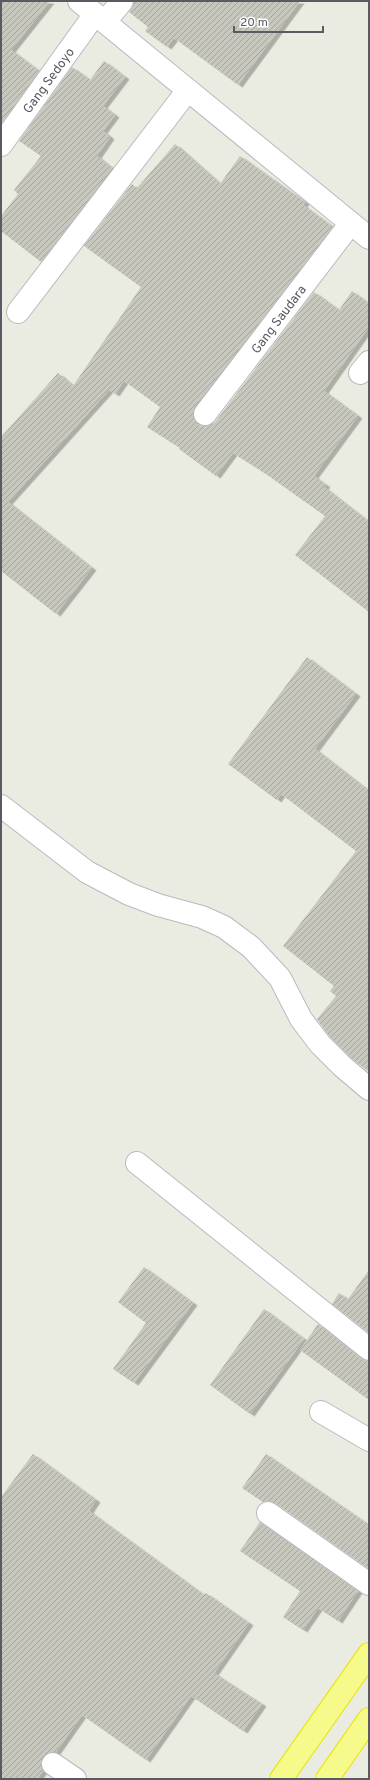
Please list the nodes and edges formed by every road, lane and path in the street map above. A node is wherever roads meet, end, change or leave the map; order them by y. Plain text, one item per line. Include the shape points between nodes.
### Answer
1 (122, 1) edge
2 (93, 13) edge
3 (188, 90) junction
4 (1, 145) edge
5 (351, 223) junction
6 (369, 238) edge
7 (18, 312) dead end
8 (205, 414) dead end
9 (1, 806) edge
10 (369, 1089) edge
11 (136, 1163) dead end
12 (369, 1349) edge
13 (321, 1412) dead end
14 (369, 1440) edge
15 (268, 1513) dead end
16 (369, 1584) edge
17 (369, 1654) edge
18 (369, 1719) edge
19 (54, 1764) dead end
20 (75, 1779) edge
21 (282, 1779) edge
22 (327, 1779) edge

1 - 2 street, Gang Sedoyo
2 - 3 street
2 - 4 street, Gang Sedoyo
3 - 5 street
3 - 7 street
5 - 6 street
5 - 8 street, Gang Saudara
9 - 10 street via 87,872 129,894 202,917 224,928 251,947 280,978 301,1019 320,1044
11 - 12 street
13 - 14 street
15 - 16 street
17 - 21 highway
18 - 22 highway
19 - 20 street

